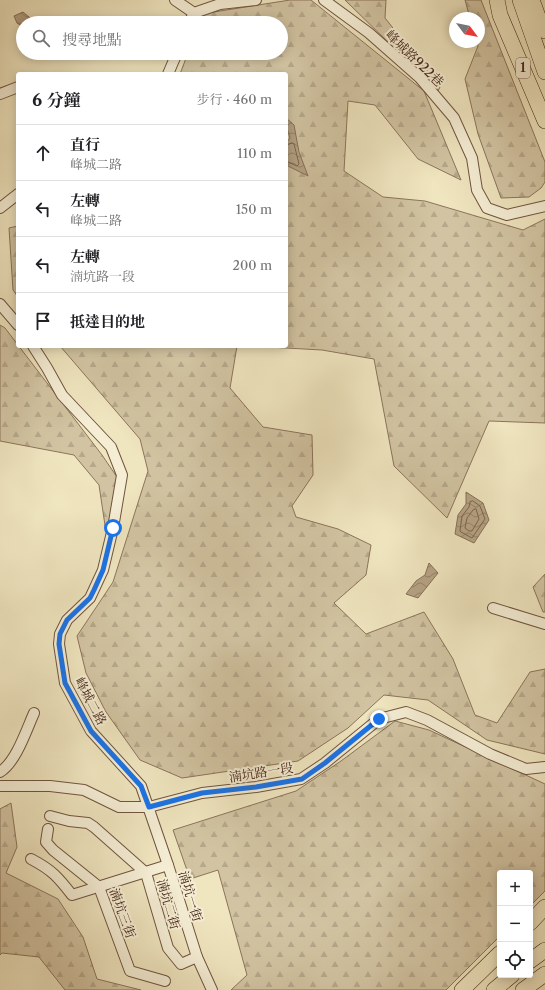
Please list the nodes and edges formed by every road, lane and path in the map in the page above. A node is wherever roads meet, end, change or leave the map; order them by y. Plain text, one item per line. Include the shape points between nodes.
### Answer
1 (175, 0) edge
2 (256, 0) edge
3 (324, 0) edge
4 (497, 0) edge
5 (520, 0) edge
6 (532, 0) edge
7 (194, 13) junction
8 (192, 16) edge
9 (545, 31) edge
10 (174, 60) edge
11 (169, 72) edge
12 (545, 72) edge
13 (16, 87) edge
14 (0, 94) edge
15 (545, 121) edge
16 (16, 196) edge
17 (545, 206) edge
18 (0, 208) edge
19 (0, 304) edge
20 (16, 323) edge
21 (34, 348) edge
22 (493, 608) dead end
23 (545, 624) edge
24 (34, 713) dead end
25 (545, 768) edge
26 (0, 772) edge
27 (0, 786) edge
28 (149, 807) junction
29 (50, 816) dead end
30 (48, 828) dead end
31 (31, 859) dead end
32 (168, 865) junction
33 (146, 873) junction
34 (100, 887) junction
35 (545, 907) edge
36 (545, 912) edge
37 (533, 920) edge
38 (533, 923) edge
39 (545, 950) edge
40 (497, 956) edge
41 (197, 957) junction
42 (533, 959) edge
43 (545, 974) edge
44 (508, 978) edge
45 (165, 981) dead end
46 (212, 990) edge
47 (462, 990) edge
48 (494, 990) edge
49 (523, 990) edge

1 - 7 street
2 - 7 street via 220,4
3 - 17 street, 峰城路922巷 via 369,33 420,78 454,118 472,158 477,190 487,208 507,215
4 - 15 highway, 1 via 500,15
5 - 12 highway, 1
6 - 9 highway
7 - 8 street
10 - 11 street
13 - 14 street
16 - 18 street
19 - 20 street
21 - 28 street, 峰城二路 via 62,395 111,448 122,475 103,570 90,598 67,620 60,634 59,644 65,683 91,731 141,786
22 - 23 street
24 - 26 street via 18,750 6,768
25 - 28 street, 湳坑路一段 via 526,769 406,712 379,719 302,779 202,793
27 - 28 street, 湳坑路一段 via 50,786 84,790 119,807
28 - 32 street, 湳坑一街
29 - 33 street, 湳坑二街 via 88,823
30 - 34 street, 湳坑三街 via 46,842 53,850
31 - 34 street via 47,867 72,895
32 - 33 street
32 - 41 street, 湳坑一街
33 - 34 street
33 - 41 street, 湳坑二街 via 168,948 181,964
34 - 45 street, 湳坑三街 via 130,971
35 - 37 highway
36 - 38 highway
39 - 42 highway
40 - 47 highway
41 - 46 street, 湳坑一街
43 - 49 highway
44 - 48 highway

